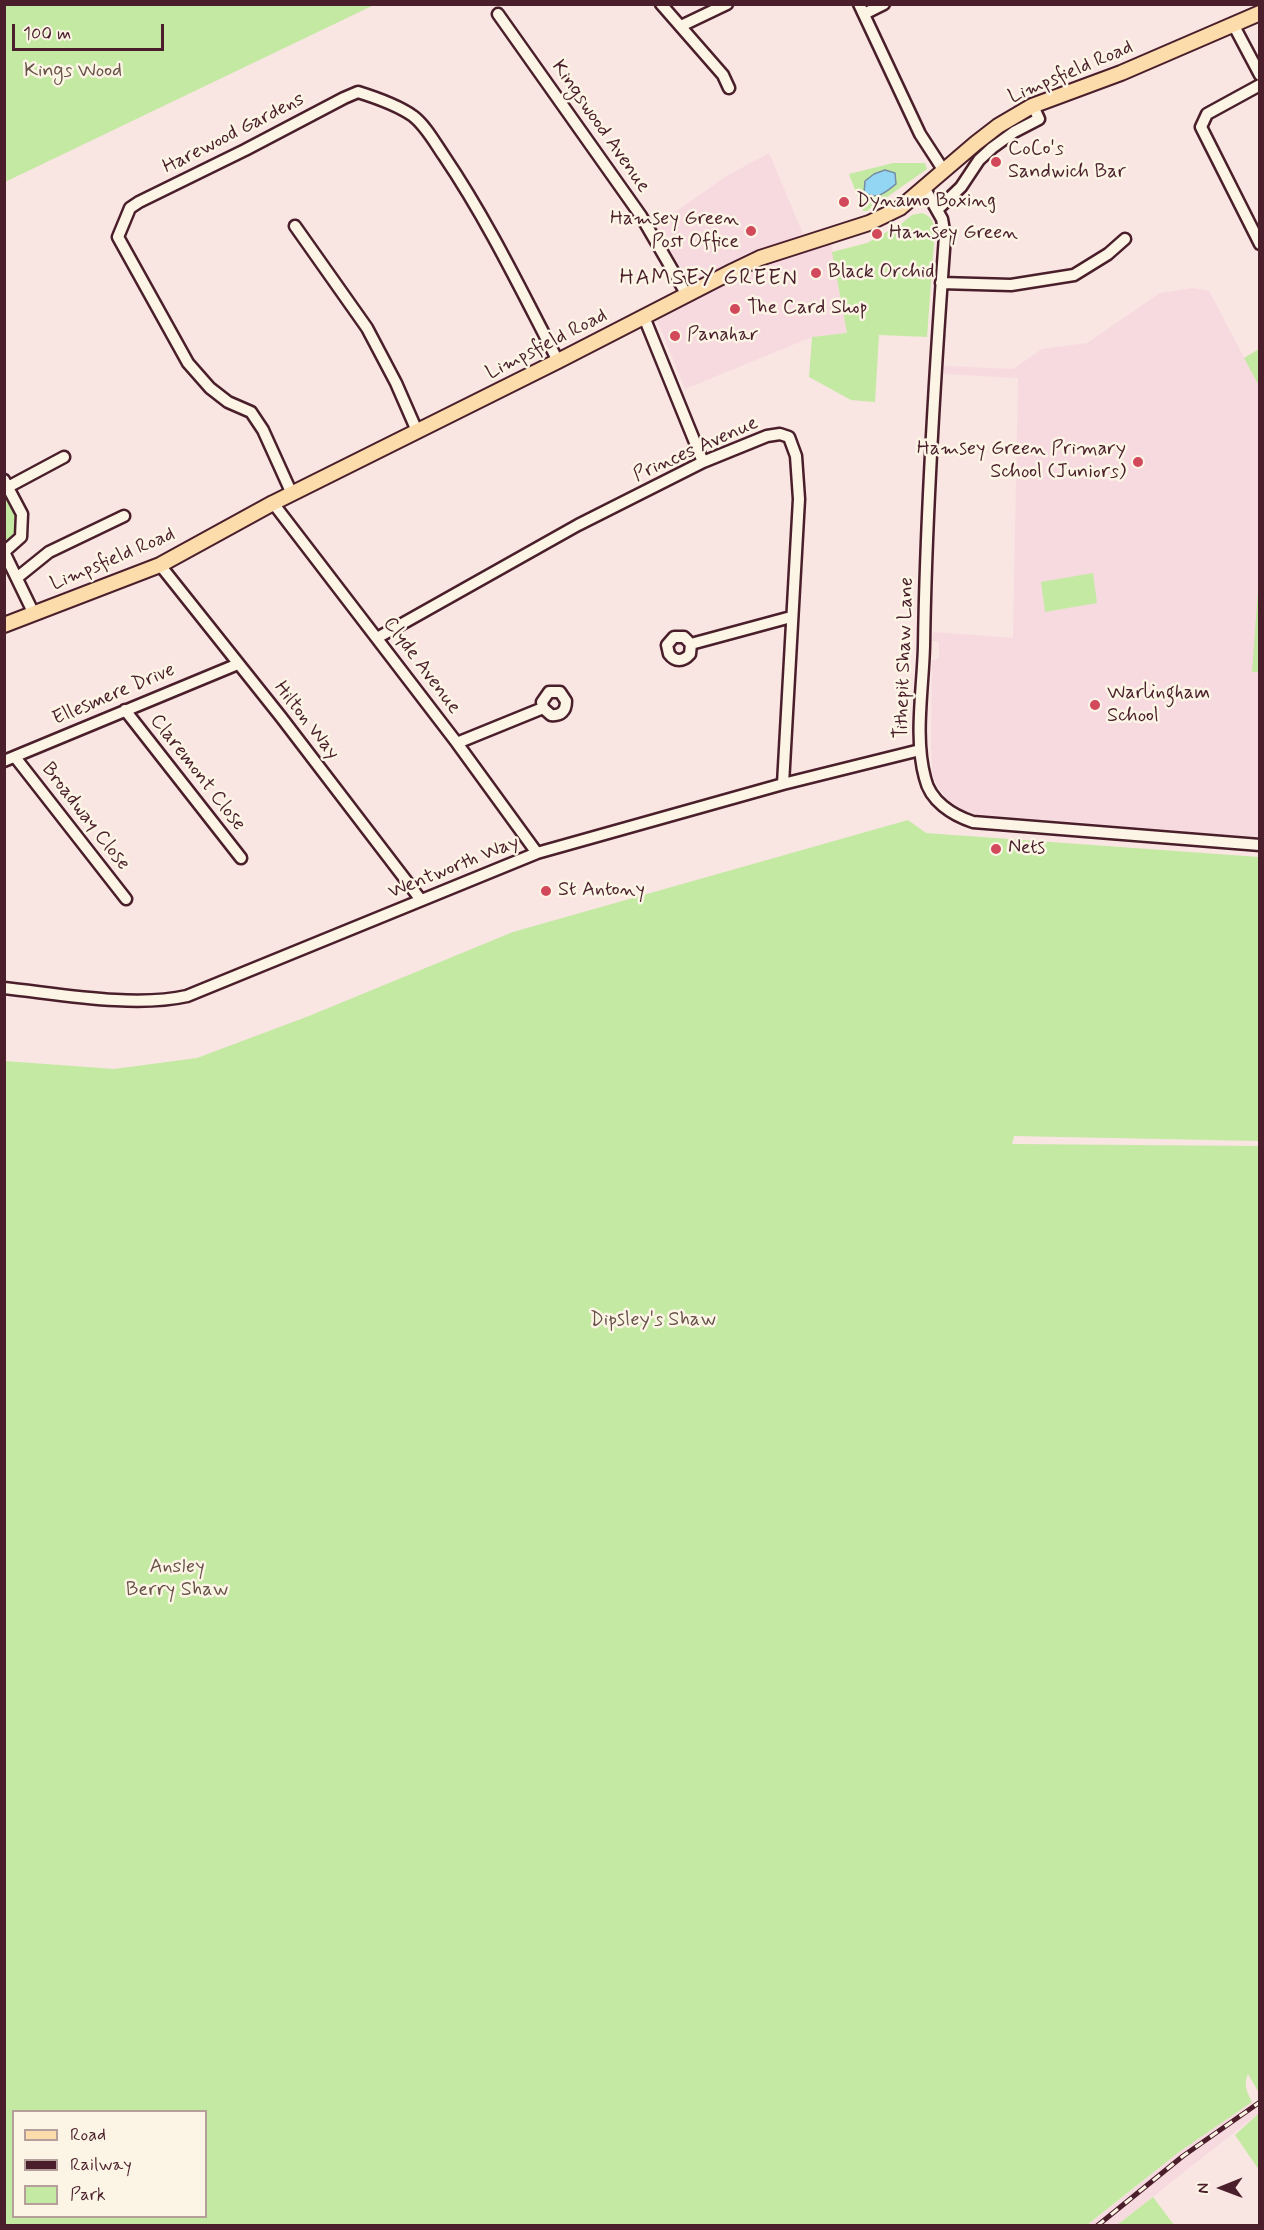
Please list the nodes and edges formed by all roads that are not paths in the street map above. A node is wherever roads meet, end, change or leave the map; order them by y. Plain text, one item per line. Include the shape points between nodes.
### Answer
1 (661, 4) edge
2 (727, 4) edge
3 (884, 4) edge
4 (862, 9) edge
5 (498, 14) dead end
6 (1260, 14) edge
7 (681, 26) junction
8 (1234, 26) junction
9 (1260, 75) edge
10 (1260, 85) edge
11 (729, 88) dead end
12 (1033, 106) junction
13 (945, 171) junction
14 (925, 189) junction
15 (938, 208) junction
16 (295, 226) dead end
17 (1125, 239) dead end
18 (1260, 244) edge
19 (941, 283) junction
20 (687, 295) junction
21 (644, 317) junction
22 (558, 361) junction
23 (417, 431) junction
24 (64, 457) dead end
25 (704, 462) junction
26 (6, 483) edge
27 (292, 494) junction
28 (273, 503) junction
29 (119, 523) dead end
30 (160, 565) junction
31 (18, 577) junction
32 (34, 614) junction
33 (791, 617) junction
34 (4, 625) edge
35 (377, 638) junction
36 (691, 644) dead end
37 (238, 663) junction
38 (543, 708) dead end
39 (125, 710) junction
40 (457, 744) junction
41 (920, 750) junction
42 (10, 759) edge
43 (783, 784) junction
44 (1260, 845) edge
45 (537, 853) junction
46 (241, 858) dead end
47 (126, 899) dead end
48 (421, 900) junction
49 (4, 988) edge

1 - 7 street
2 - 7 street
3 - 4 street
4 - 13 street via 921,134
5 - 20 street, Kingswood Avenue via 641,216
6 - 8 main road, Limpsfield Road
7 - 11 street via 723,75
8 - 9 street
8 - 12 main road, Limpsfield Road
10 - 18 street via 1207,114 1201,127
12 - 13 main road, Limpsfield Road via 998,126
12 - 15 street via 1039,119 992,148 961,187
13 - 14 main road, Limpsfield Road
14 - 15 street, Tithepit Shaw Lane
14 - 20 main road, Limpsfield Road via 900,208 869,223 760,258
15 - 19 street, Tithepit Shaw Lane via 945,236
16 - 23 street via 367,328
17 - 19 street via 1074,275 1011,285
19 - 41 street, Tithepit Shaw Lane via 924,593
20 - 21 main road, Limpsfield Road
21 - 22 main road, Limpsfield Road
21 - 25 street
22 - 23 main road, Limpsfield Road
22 - 27 street, Harewood Gardens via 487,227 428,133 413,117 370,96 358,92 344,98 138,202 130,208 118,237 188,363 210,388 250,412 264,430
23 - 27 main road, Limpsfield Road
24 - 26 street
25 - 33 street, Princes Avenue via 767,436 789,437 796,456 799,499
25 - 35 street, Princes Avenue via 578,525
26 - 31 street via 22,514 21,537 4,552
27 - 28 main road, Limpsfield Road
28 - 30 main road, Limpsfield Road
28 - 35 street, Clyde Avenue
29 - 31 street via 49,552
30 - 32 main road, Limpsfield Road
30 - 37 street, Hilton Way
31 - 32 street
32 - 34 main road, Limpsfield Road
33 - 36 street
33 - 43 street, Princes Avenue
35 - 40 street, Clyde Avenue
37 - 39 street, Ellesmere Drive
37 - 48 street, Hilton Way
38 - 40 street
39 - 42 street, Ellesmere Drive
39 - 46 street, Claremont Close
40 - 45 street, Clyde Avenue
41 - 43 street, Wentworth Way
41 - 44 street, Tithepit Shaw Lane via 931,793 959,818
42 - 47 street, Broadway Close
43 - 45 street, Wentworth Way
45 - 48 street, Wentworth Way
48 - 49 street, Wentworth Way via 171,1000 136,1001

